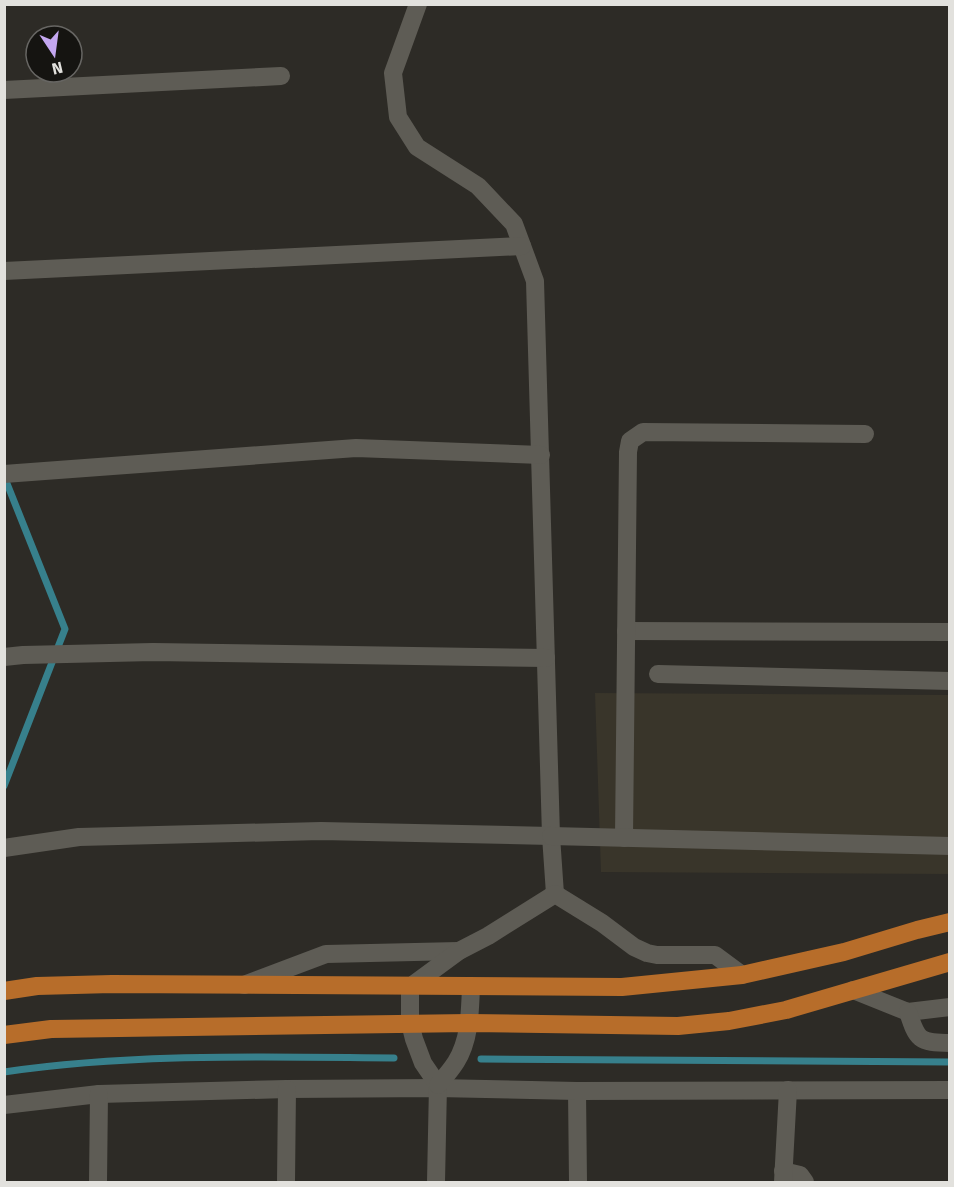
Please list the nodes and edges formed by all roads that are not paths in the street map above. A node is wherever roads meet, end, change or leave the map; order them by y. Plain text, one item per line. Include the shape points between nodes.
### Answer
1 (418, 4) edge
2 (281, 76) dead end
3 (4, 90) edge
4 (522, 246) junction
5 (4, 271) edge
6 (865, 434) dead end
7 (541, 455) junction
8 (4, 474) edge
9 (626, 631) junction
10 (950, 632) edge
11 (4, 657) edge
12 (546, 657) junction
13 (658, 675) dead end
14 (950, 681) edge
15 (551, 836) junction
16 (624, 838) junction
17 (950, 846) edge
18 (4, 848) edge
19 (555, 894) junction
20 (950, 922) edge
21 (459, 951) junction
22 (950, 962) edge
23 (742, 975) junction
24 (243, 985) junction
25 (471, 986) junction
26 (410, 987) junction
27 (853, 990) junction
28 (4, 991) edge
29 (950, 1007) edge
30 (908, 1012) junction
31 (410, 1023) junction
32 (469, 1023) junction
33 (4, 1035) edge
34 (950, 1043) edge
35 (438, 1087) junction
36 (287, 1089) junction
37 (788, 1090) junction
38 (950, 1090) edge
39 (577, 1091) junction
40 (99, 1094) junction
41 (4, 1105) edge
42 (783, 1177) edge
43 (98, 1182) edge
44 (286, 1182) edge
45 (436, 1182) edge
46 (578, 1182) edge
47 (806, 1182) edge

1 - 4 street via 393,73 399,117 417,147 478,186 514,224
2 - 3 street
4 - 5 street
4 - 7 street via 535,281
6 - 9 street via 643,432 630,441
7 - 8 street via 356,448
7 - 12 street
9 - 10 street
9 - 16 street
11 - 12 street via 153,652
12 - 15 street
13 - 14 street
15 - 16 street
15 - 18 street via 321,831 79,837
15 - 19 street
16 - 17 street
19 - 21 street
19 - 23 street via 646,953 715,955
20 - 23 main road
21 - 24 street via 326,954
21 - 26 street
22 - 27 main road
23 - 25 main road via 622,987
24 - 26 main road
24 - 28 main road via 112,984
25 - 26 main road
25 - 32 street
26 - 31 street
27 - 30 street
27 - 32 main road via 786,1010 678,1026
29 - 30 street
30 - 34 street via 919,1038
31 - 32 main road
31 - 33 main road via 51,1029
31 - 35 street via 418,1052
32 - 35 street via 460,1054
35 - 36 street
35 - 39 street
35 - 45 street
36 - 40 street
36 - 44 street
37 - 38 street
37 - 39 street
37 - 42 street
39 - 46 street
40 - 41 street
40 - 43 street
42 - 47 street via 800,1175

